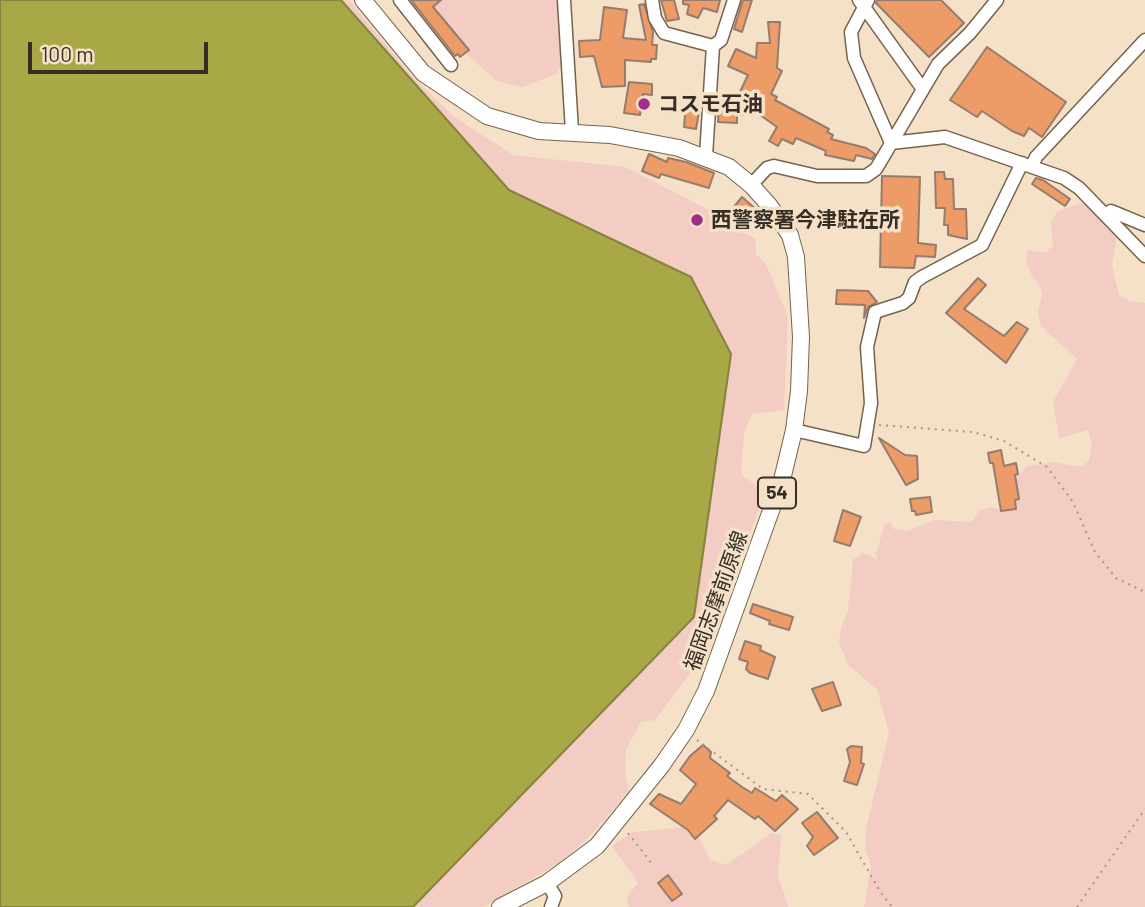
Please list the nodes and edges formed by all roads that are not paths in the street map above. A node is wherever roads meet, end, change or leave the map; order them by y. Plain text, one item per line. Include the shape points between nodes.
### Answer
1 (363, 0) edge
2 (400, 0) edge
3 (564, 0) edge
4 (652, 0) edge
5 (734, 0) edge
6 (997, 0) edge
7 (864, 2) edge
8 (1145, 40) edge
9 (713, 46) junction
10 (451, 65) dead end
11 (922, 88) junction
12 (572, 131) junction
13 (891, 144) junction
14 (706, 156) junction
15 (1027, 164) junction
16 (751, 185) junction
17 (1106, 215) junction
18 (1145, 225) edge
19 (1145, 256) edge
20 (794, 430) junction
21 (547, 883) junction
22 (500, 907) edge
23 (551, 907) edge

1 - 12 main road, 福岡志摩前原線 / 54 via 423,73 473,108 539,131
2 - 10 street
3 - 12 street
4 - 9 street via 664,33
5 - 9 street via 721,40
6 - 11 street
7 - 11 street
7 - 13 street via 851,32 855,58
8 - 15 street
9 - 14 street
11 - 13 street
12 - 14 main road, 福岡志摩前原線 / 54
13 - 15 street via 945,137
13 - 16 street via 876,169 866,176 817,176 774,166
14 - 16 main road, 福岡志摩前原線 / 54
15 - 17 street via 1064,178
15 - 20 street via 982,245 915,282 903,303 875,312 867,348 871,384 864,446
16 - 20 main road, 福岡志摩前原線 / 54 via 790,235 796,257 801,337
17 - 18 street via 1111,211
17 - 19 street
20 - 21 main road, 福岡志摩前原線 / 54 via 782,480 732,622 706,691 685,730 597,845
21 - 22 main road, 福岡志摩前原線 / 54
21 - 23 street via 555,896

